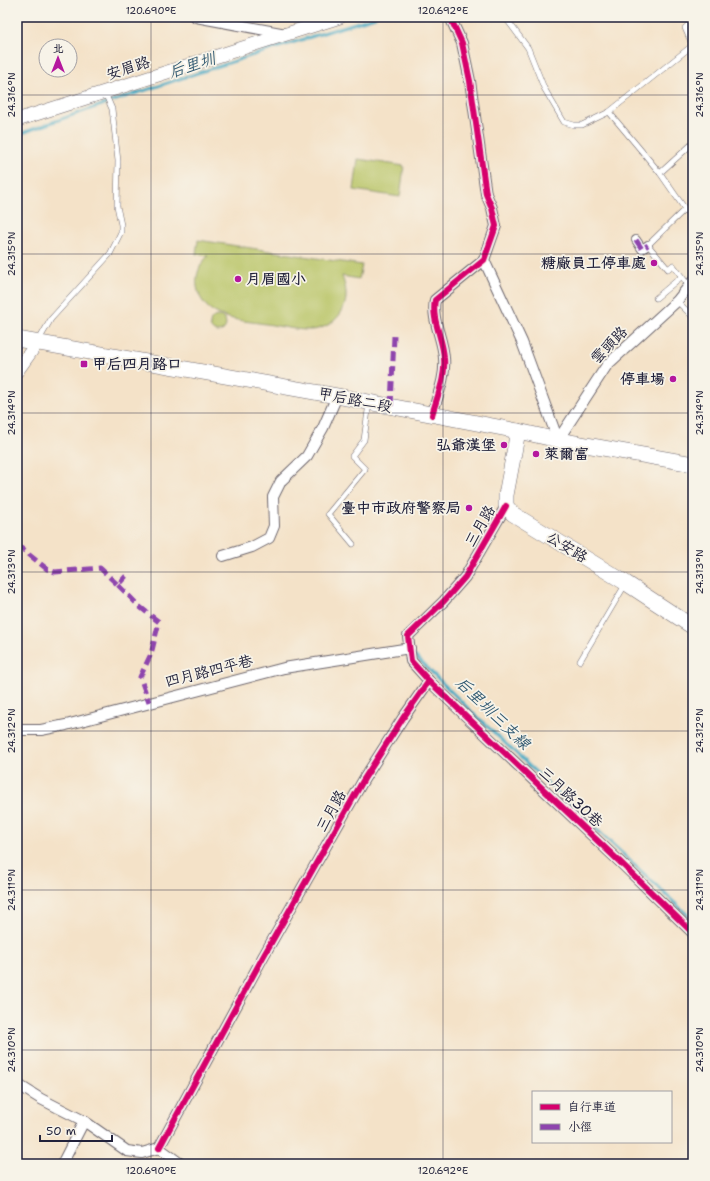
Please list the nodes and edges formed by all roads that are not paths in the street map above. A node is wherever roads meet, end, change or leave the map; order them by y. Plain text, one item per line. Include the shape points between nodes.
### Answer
1 (196, 17) edge
2 (340, 17) edge
3 (450, 17) edge
4 (505, 17) edge
5 (693, 21) edge
6 (288, 34) junction
7 (693, 45) edge
8 (105, 92) junction
9 (609, 112) junction
10 (17, 120) edge
11 (693, 143) edge
12 (660, 173) junction
13 (685, 209) junction
14 (693, 217) edge
15 (636, 240) dead end
16 (648, 245) junction
17 (484, 260) junction
18 (681, 277) junction
19 (691, 284) edge
20 (656, 298) dead end
21 (678, 301) junction
22 (693, 316) edge
23 (17, 339) edge
24 (37, 343) junction
25 (17, 371) edge
26 (337, 396) junction
27 (369, 402) junction
28 (432, 415) junction
29 (518, 431) junction
30 (558, 440) junction
31 (693, 464) edge
32 (506, 506) junction
33 (353, 544) dead end
34 (223, 556) dead end
35 (626, 583) junction
36 (693, 627) edge
37 (410, 648) junction
38 (580, 662) dead end
39 (429, 681) junction
40 (17, 730) edge
41 (693, 933) edge
42 (17, 1084) edge
43 (84, 1121) junction
44 (160, 1148) junction
45 (62, 1164) edge
46 (181, 1164) edge

1 - 6 street
2 - 6 street, 安眉路
3 - 17 street via 462,43 486,194 496,226
4 - 9 lane via 528,48 544,88 564,122 582,125
5 - 7 lane via 685,28
6 - 8 street, 安眉路
7 - 9 lane
8 - 10 street, 安眉路
8 - 24 lane via 112,109 118,161 117,206 121,232 110,254 51,319
9 - 12 lane
11 - 12 lane
12 - 13 lane
13 - 14 lane
13 - 16 lane
15 - 16 street via 642,249
16 - 18 lane via 668,269 673,265
17 - 28 street via 435,300 433,309 444,358 443,376
17 - 30 street via 522,342
18 - 19 lane
18 - 20 lane
19 - 21 street, 雲頭路
21 - 22 lane
21 - 30 street, 雲頭路 via 607,365
23 - 24 main road, 甲后路二段
24 - 25 street
24 - 26 main road, 甲后路二段
26 - 27 main road, 甲后路二段
26 - 34 street via 323,428 306,456 281,481 273,497 274,526 269,538 252,547
27 - 28 main road, 甲后路二段
27 - 33 lane via 364,440 352,456 365,469 328,514
28 - 29 main road, 甲后路二段
29 - 30 main road, 甲后路二段
29 - 32 main road
30 - 31 main road, 甲后路二段
32 - 35 main road, 公安路 via 513,514
32 - 37 street, 三月路 via 465,577 408,636
35 - 36 main road, 公安路
35 - 38 lane
37 - 39 street, 三月路 via 411,661
37 - 40 street, 四月路四平巷 via 284,668 41,730
39 - 41 street, 三月路30巷
39 - 44 street, 三月路 via 364,779 263,957
42 - 43 street
43 - 44 street via 127,1151 142,1153
43 - 45 street
44 - 46 street

